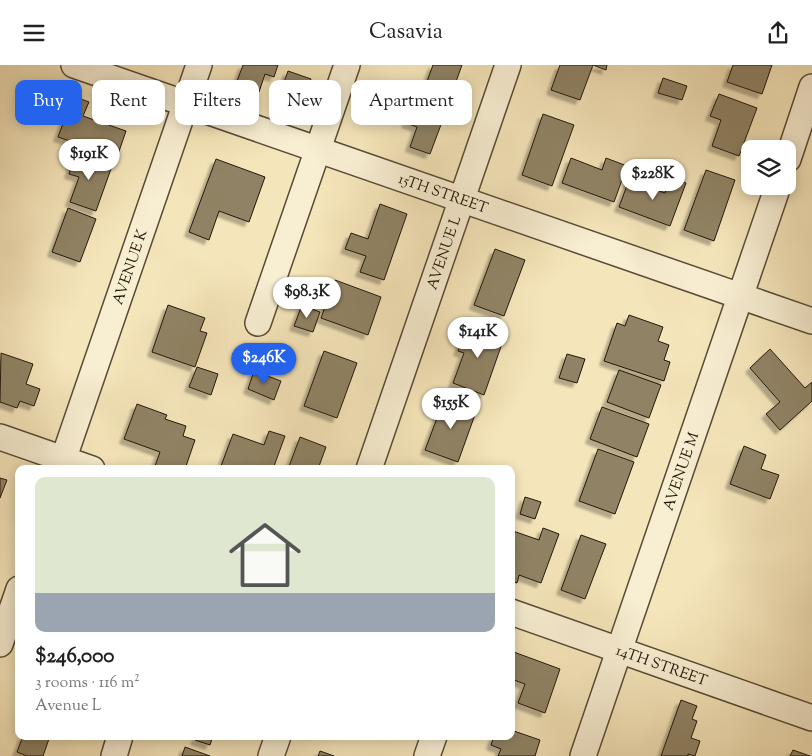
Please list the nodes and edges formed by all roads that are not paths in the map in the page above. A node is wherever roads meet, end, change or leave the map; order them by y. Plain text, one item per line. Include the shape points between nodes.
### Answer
1 (74, 65) edge
2 (198, 65) edge
3 (347, 65) edge
4 (508, 65) edge
5 (193, 80) edge
6 (812, 87) edge
7 (175, 100) edge
8 (178, 125) edge
9 (249, 125) edge
10 (794, 140) edge
11 (318, 149) junction
12 (775, 195) edge
13 (462, 199) junction
14 (740, 296) junction
15 (812, 321) edge
16 (258, 323) dead end
17 (0, 437) edge
18 (62, 464) edge
19 (370, 465) edge
20 (15, 601) edge
21 (515, 613) edge
22 (0, 644) edge
23 (620, 650) junction
24 (812, 718) edge
25 (119, 740) edge
26 (277, 740) edge
27 (433, 740) edge
28 (114, 756) edge
29 (271, 756) edge
30 (427, 756) edge
31 (584, 756) edge

1 - 7 street, 15TH STREET
2 - 5 street, AVENUE K
3 - 11 street
4 - 13 street, AVENUE L
6 - 10 street
8 - 18 street, AVENUE K
9 - 11 street, 15TH STREET
11 - 13 street, 15TH STREET
11 - 16 street
12 - 14 street, AVENUE M
13 - 14 street, 15TH STREET
13 - 19 street, AVENUE L
14 - 15 street, 15TH STREET
14 - 23 street, AVENUE M
17 - 18 street
20 - 22 street
21 - 23 street, 14TH STREET
23 - 24 street, 14TH STREET
23 - 31 street, AVENUE M
25 - 28 street
26 - 29 street
27 - 30 street

